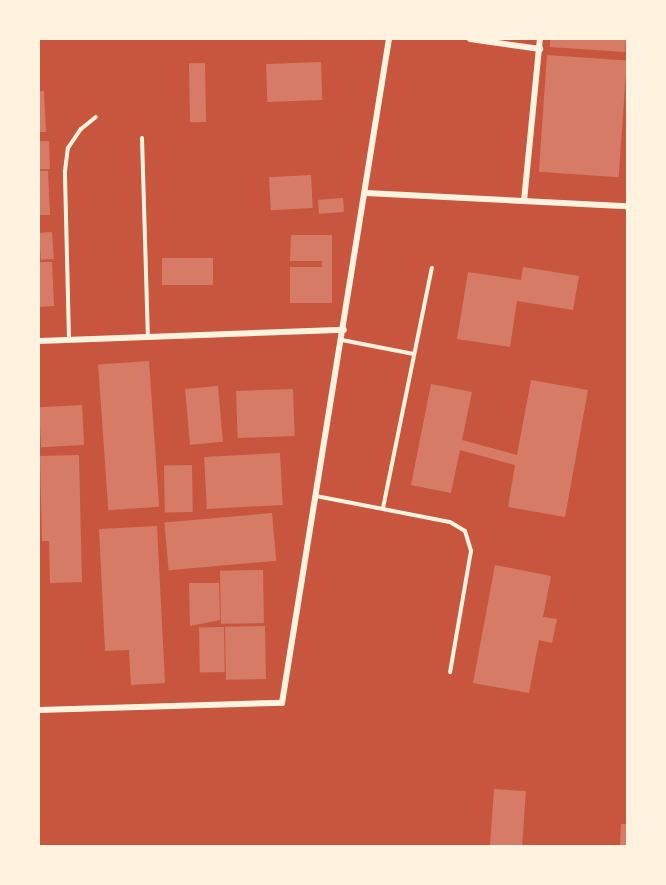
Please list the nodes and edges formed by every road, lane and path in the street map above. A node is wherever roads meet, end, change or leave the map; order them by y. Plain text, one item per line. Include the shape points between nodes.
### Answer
1 (389, 39) edge
2 (470, 39) edge
3 (540, 39) edge
4 (540, 49) junction
5 (96, 117) dead end
6 (142, 138) dead end
7 (366, 193) junction
8 (524, 201) junction
9 (627, 206) edge
10 (432, 268) dead end
11 (344, 330) junction
12 (148, 337) junction
13 (69, 340) junction
14 (342, 340) junction
15 (39, 341) edge
16 (414, 354) junction
17 (316, 496) junction
18 (383, 508) junction
19 (450, 672) dead end
20 (39, 710) edge

1 - 7 street
2 - 4 street
3 - 4 street
4 - 8 street
5 - 13 lane via 81,129 68,148 65,171
6 - 12 lane
7 - 8 street
7 - 11 street
8 - 9 street
10 - 16 lane
11 - 12 street
11 - 14 street
12 - 13 street
13 - 15 street
14 - 16 lane
14 - 17 street
16 - 18 lane
17 - 18 lane
17 - 20 street via 282,703
18 - 19 lane via 450,522 465,531 471,551

